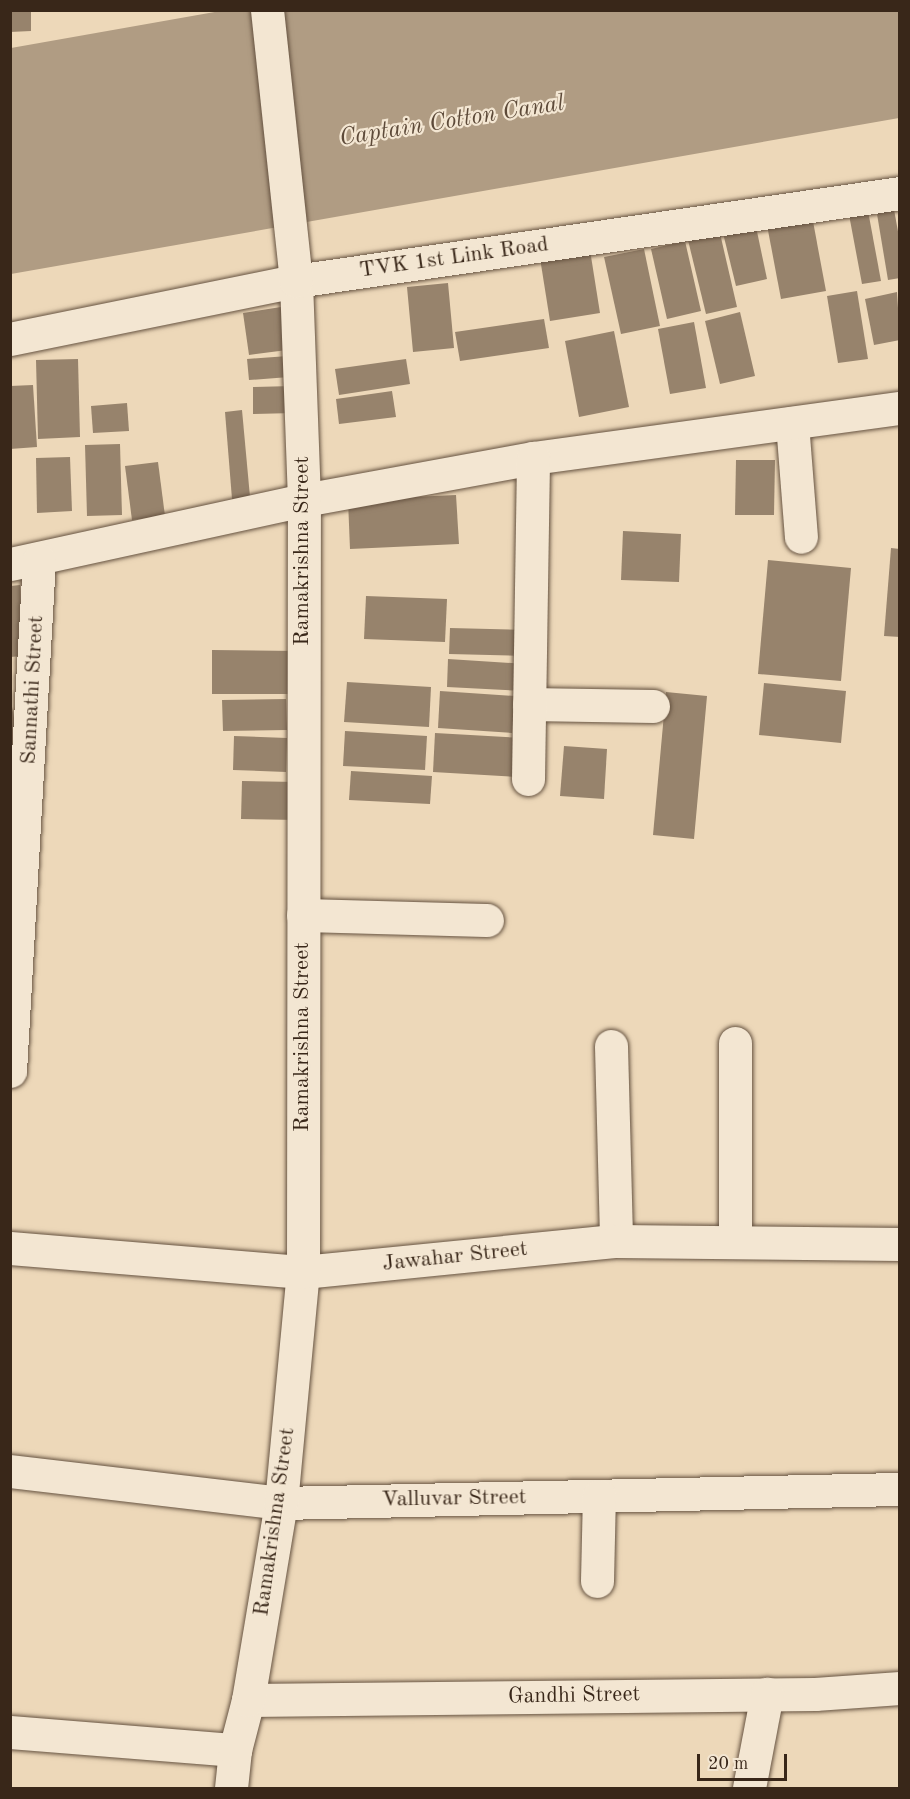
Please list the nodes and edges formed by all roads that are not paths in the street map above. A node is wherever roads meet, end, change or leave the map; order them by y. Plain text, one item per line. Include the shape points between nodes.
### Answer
1 (267, 10) edge
2 (900, 193) edge
3 (296, 281) junction
4 (10, 339) edge
5 (900, 408) edge
6 (792, 423) junction
7 (533, 458) junction
8 (304, 500) junction
9 (801, 537) dead end
10 (25, 562) edge
11 (529, 704) junction
12 (653, 706) dead end
13 (20, 764) edge
14 (528, 778) dead end
15 (303, 915) junction
16 (487, 920) dead end
17 (12, 1000) edge
18 (735, 1044) dead end
19 (611, 1047) dead end
20 (10, 1071) edge
21 (616, 1241) junction
22 (735, 1242) junction
23 (900, 1244) edge
24 (10, 1248) edge
25 (303, 1272) junction
26 (10, 1471) edge
27 (900, 1489) edge
28 (599, 1496) junction
29 (281, 1503) junction
30 (597, 1581) dead end
31 (900, 1688) edge
32 (767, 1694) junction
33 (248, 1700) junction
34 (10, 1732) edge
35 (235, 1750) junction
36 (231, 1788) edge
37 (749, 1788) edge

1 - 3 street, Ramakrishna Street
2 - 3 street, TVK 1st Link Road
3 - 4 street, TVK 1st Link Road
3 - 8 street, Ramakrishna Street
5 - 6 street
6 - 7 street
6 - 9 street
7 - 8 street
7 - 11 street
8 - 10 street
8 - 15 street, Ramakrishna Street
10 - 13 street, Sannathi Street
11 - 12 street
11 - 14 street
13 - 17 street, Sannathi Street
15 - 16 street
15 - 25 street, Ramakrishna Street
17 - 20 street, Sannathi Street
18 - 22 street
19 - 21 street
21 - 22 street, Jawahar Street
21 - 25 street, Jawahar Street
22 - 23 street, Jawahar Street
24 - 25 street, Jawahar Street
25 - 29 street, Ramakrishna Street
26 - 29 street, Valluvar Street
27 - 28 street, Valluvar Street
28 - 29 street, Valluvar Street
28 - 30 street
29 - 33 street, Ramakrishna Street
31 - 32 street, Gandhi Street
32 - 33 street, Gandhi Street
32 - 37 street
33 - 35 street, Ramakrishna Street
34 - 35 street
35 - 36 street, Ramakrishna Street

